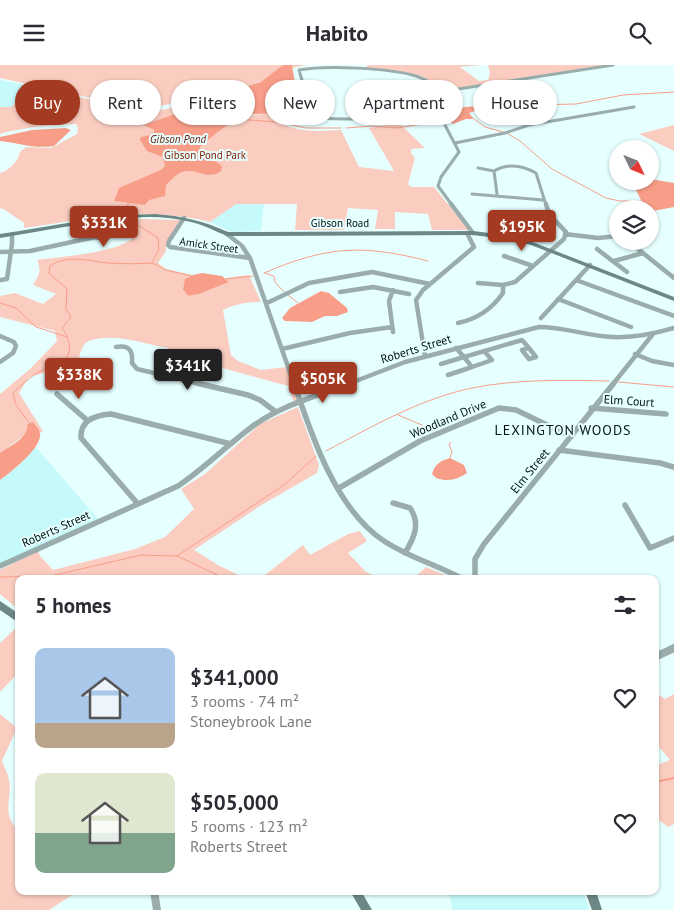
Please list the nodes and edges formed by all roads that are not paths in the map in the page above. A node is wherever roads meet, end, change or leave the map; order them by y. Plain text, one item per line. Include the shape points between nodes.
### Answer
1 (613, 65) edge
2 (423, 80) edge
3 (463, 88) edge
4 (634, 107) dead end
5 (345, 117) edge
6 (446, 125) edge
7 (455, 143) junction
8 (478, 168) dead end
9 (494, 171) junction
10 (472, 194) dead end
11 (497, 195) junction
12 (543, 200) junction
13 (549, 214) junction
14 (184, 218) junction
15 (492, 219) dead end
16 (466, 233) junction
17 (473, 233) junction
18 (565, 233) junction
19 (12, 234) junction
20 (228, 234) junction
21 (0, 237) edge
22 (95, 237) dead end
23 (609, 238) edge
24 (597, 249) dead end
25 (550, 250) junction
26 (639, 250) edge
27 (0, 252) edge
28 (11, 252) junction
29 (643, 253) junction
30 (504, 256) dead end
31 (250, 258) junction
32 (614, 261) junction
33 (590, 265) junction
34 (533, 267) junction
35 (627, 273) dead end
36 (674, 278) edge
37 (0, 280) edge
38 (576, 280) junction
39 (478, 283) dead end
40 (430, 284) junction
41 (502, 285) junction
42 (393, 290) junction
43 (340, 292) dead end
44 (409, 294) dead end
45 (558, 299) junction
46 (674, 299) edge
47 (267, 303) junction
48 (674, 316) edge
49 (541, 318) dead end
50 (458, 323) dead end
51 (631, 327) dead end
52 (674, 328) edge
53 (515, 332) junction
54 (653, 334) junction
55 (0, 336) edge
56 (522, 340) junction
57 (116, 347) dead end
58 (456, 348) junction
59 (528, 348) dead end
60 (282, 349) junction
61 (484, 351) junction
62 (635, 354) junction
63 (425, 356) junction
64 (464, 357) junction
65 (0, 362) edge
66 (441, 364) dead end
67 (674, 365) edge
68 (472, 367) junction
69 (448, 375) dead end
70 (57, 393) dead end
71 (300, 402) junction
72 (591, 408) junction
73 (276, 412) junction
74 (666, 414) dead end
75 (88, 421) junction
76 (570, 436) junction
77 (231, 444) junction
78 (559, 450) junction
79 (674, 467) edge
80 (339, 488) junction
81 (393, 503) dead end
82 (138, 504) junction
83 (625, 505) dead end
84 (674, 538) edge
85 (405, 553) junction
86 (0, 566) edge
87 (454, 575) edge
88 (475, 575) edge
89 (0, 605) edge
90 (15, 616) edge
91 (674, 648) edge
92 (659, 655) edge
93 (155, 895) edge
94 (358, 895) edge
95 (591, 895) edge
96 (157, 910) edge
97 (368, 910) edge
98 (597, 910) edge

1 - 3 street
2 - 5 street via 400,72 374,69 303,67 299,70 309,93 306,105 299,112 302,116
4 - 7 street via 529,125 508,133
6 - 7 street
7 - 17 street via 458,155 440,178 438,186
8 - 9 street
9 - 11 street
9 - 12 street via 506,165 529,168 536,173
10 - 11 street
11 - 12 street
12 - 13 street
13 - 15 street via 521,222
13 - 18 street
14 - 19 street, Gibson Road via 117,217
14 - 20 street, Gibson Road
14 - 31 street, Amick Street via 169,241 172,248
16 - 17 street, Gibson Road
16 - 20 street, Gibson Road
16 - 40 street via 474,247
17 - 25 street, Gibson Road via 520,240
18 - 23 street via 592,239
18 - 25 street via 564,239
19 - 21 street, Gibson Road
19 - 28 street
20 - 31 street
22 - 28 street
24 - 32 street
25 - 33 street, Gibson Road
25 - 34 street
26 - 29 street
27 - 28 street
28 - 37 street via 7,279
29 - 32 street
29 - 36 street
30 - 34 street
31 - 47 street
32 - 35 street
33 - 38 street
33 - 46 street, Gibson Road
34 - 41 street via 519,280
38 - 45 street
38 - 48 street
39 - 41 street
40 - 47 street via 372,272 309,283
40 - 63 street via 418,295 415,303
41 - 50 street via 502,296 494,303 475,319
42 - 43 street via 373,287
42 - 44 street
42 - 60 street via 389,301 392,329 371,328
45 - 49 street
45 - 51 street
47 - 60 street
52 - 54 street, Roberts Street
53 - 54 street, Roberts Street via 545,326 605,336
53 - 56 street
53 - 58 street, Roberts Street
54 - 62 street, Elm Street
55 - 65 street via 16,346 13,353
56 - 59 street
56 - 61 street
57 - 73 street via 124,346 131,350 132,367 248,395
58 - 63 street, Roberts Street
58 - 64 street
60 - 71 street
61 - 64 street
61 - 68 street via 492,360
62 - 67 street
62 - 72 street, Elm Street
63 - 71 street, Roberts Street
64 - 66 street
64 - 68 street
68 - 69 street
70 - 75 street
71 - 73 street, Roberts Street
71 - 80 street via 310,431
72 - 74 street, Elm Court
72 - 76 street, Elm Street
73 - 77 street, Roberts Street
75 - 77 street via 111,414
75 - 82 street via 82,427 82,438
76 - 78 street, Elm Street
76 - 80 street, Woodland Drive via 516,410 499,408 420,441
77 - 82 street, Roberts Street via 186,481
78 - 79 street
78 - 88 street, Elm Street via 479,551 474,566
80 - 85 street via 365,526
81 - 85 street via 410,508 416,517 415,532
82 - 86 street, Roberts Street
83 - 84 street via 650,548
85 - 87 street
89 - 90 street
91 - 92 street
93 - 96 street
94 - 97 street
95 - 98 street

